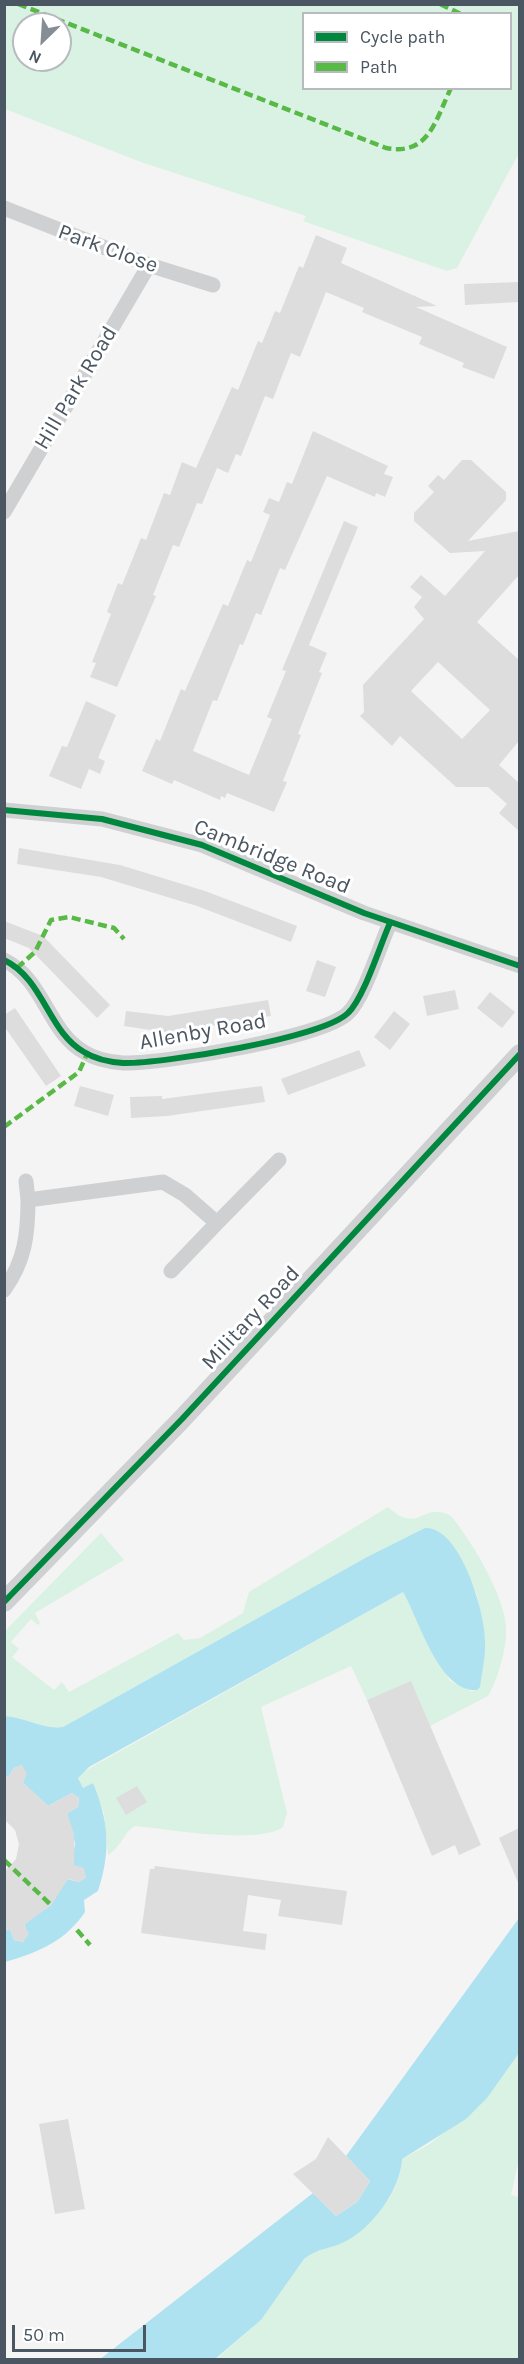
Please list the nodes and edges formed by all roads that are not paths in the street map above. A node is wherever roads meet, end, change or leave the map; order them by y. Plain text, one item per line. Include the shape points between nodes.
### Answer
1 (4, 208) edge
2 (149, 265) junction
3 (213, 285) dead end
4 (4, 512) edge
5 (4, 810) edge
6 (390, 923) junction
7 (4, 960) edge
8 (519, 966) edge
9 (519, 1054) edge
10 (279, 1160) dead end
11 (26, 1181) dead end
12 (28, 1200) junction
13 (217, 1223) junction
14 (171, 1270) dead end
15 (4, 1290) edge
16 (4, 1602) edge

1 - 2 street, Park Close
2 - 3 street, Park Close
2 - 4 street, Hill Park Road
5 - 6 street, Cambridge Road via 102,819 202,845
6 - 7 street, Allenby Road via 359,997 343,1018 291,1035 182,1059 121,1062 87,1054 65,1035 24,974
6 - 8 street, Cambridge Road
9 - 16 street, Military Road via 182,1419
10 - 13 street
11 - 12 street
12 - 13 street via 163,1182
12 - 15 street via 25,1250
13 - 14 street

